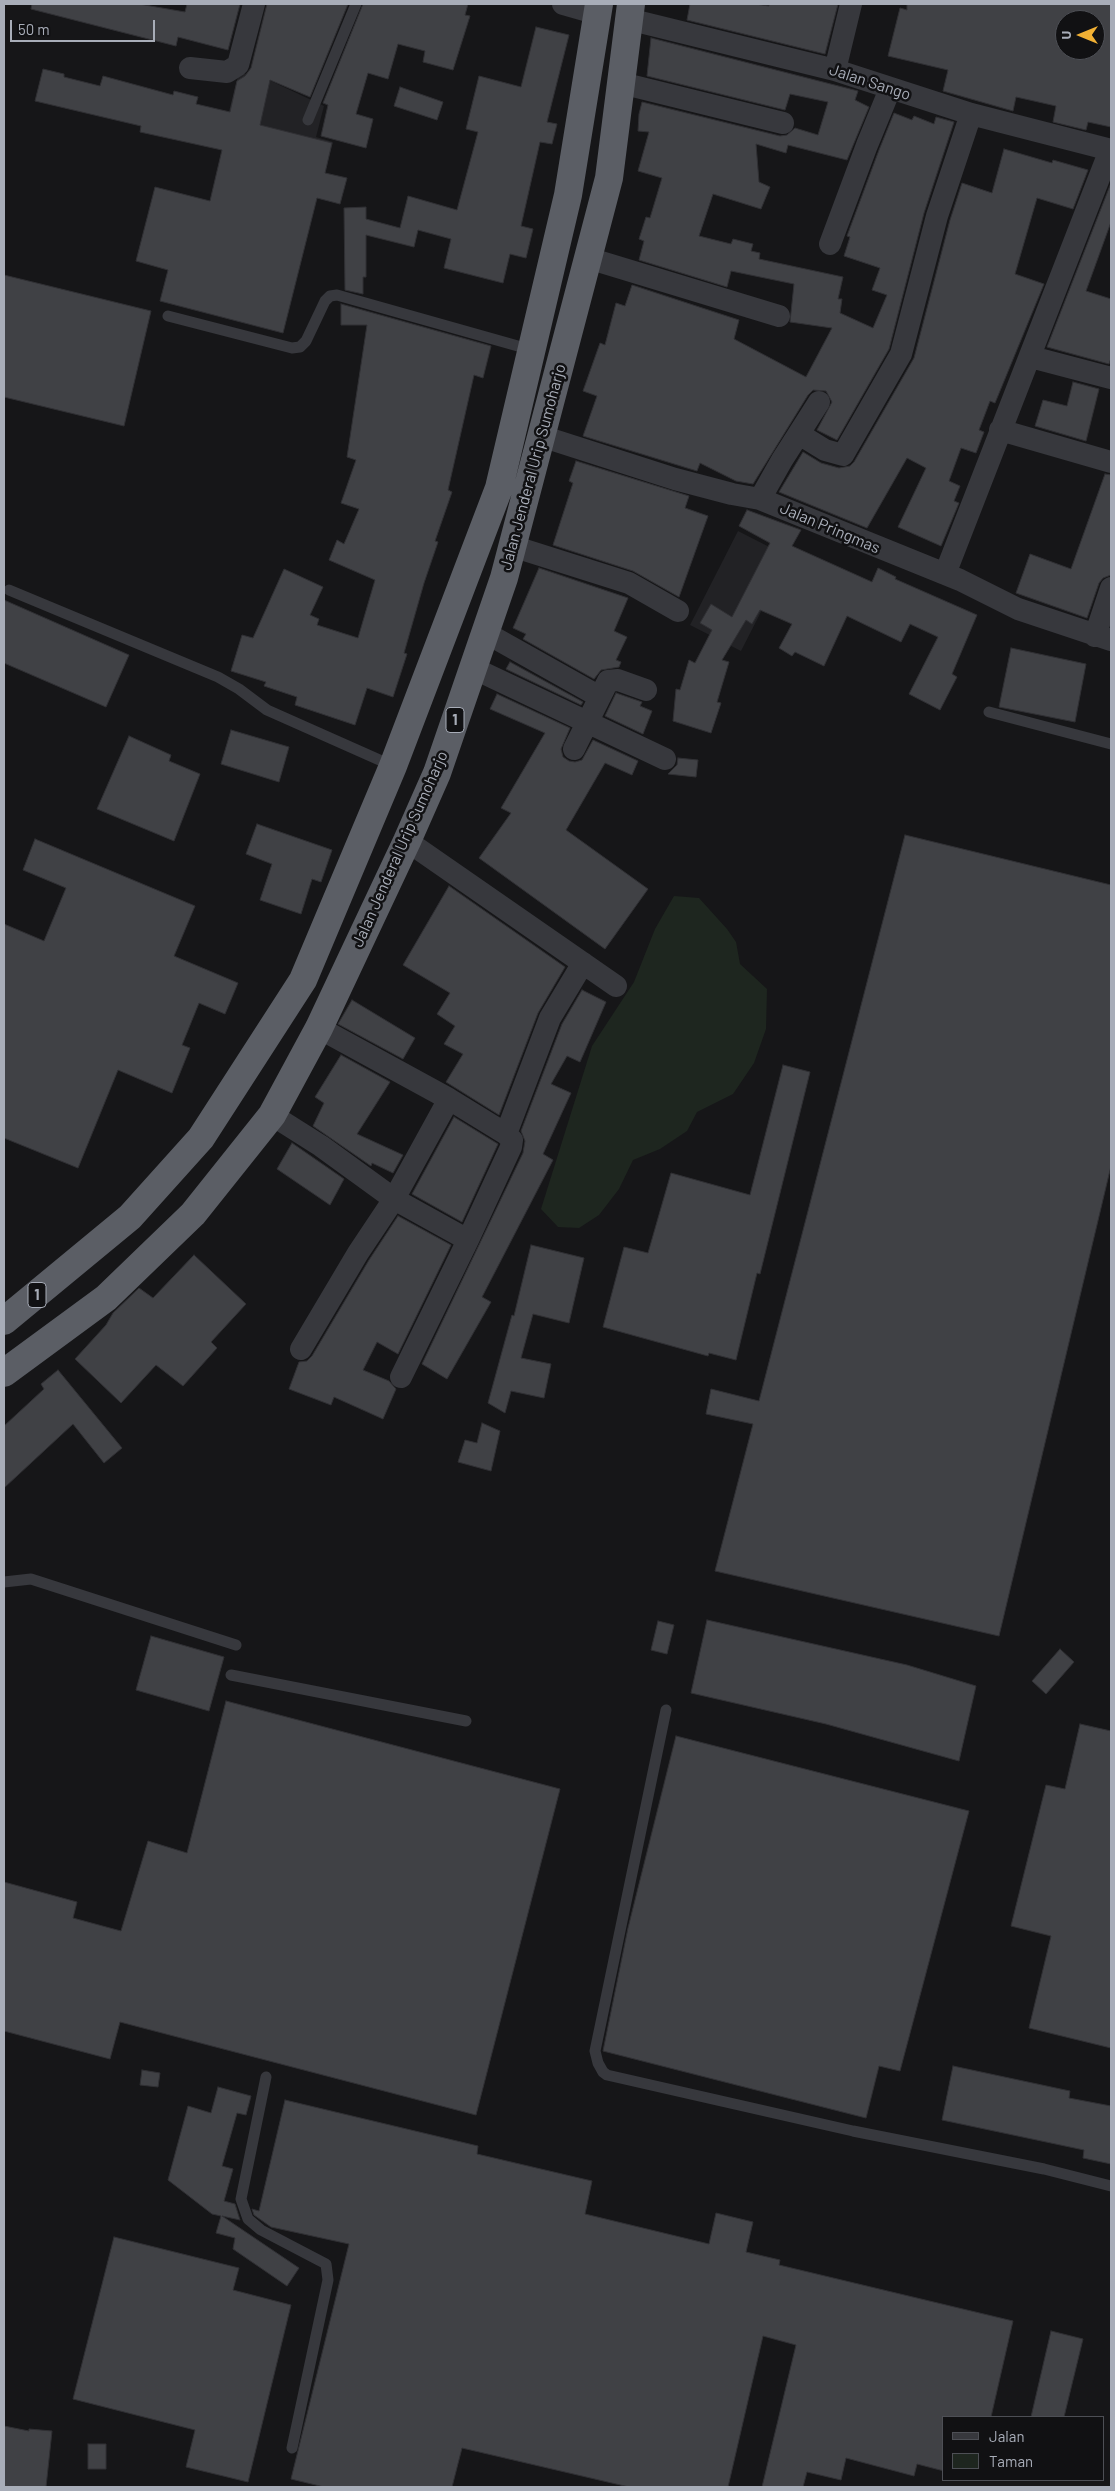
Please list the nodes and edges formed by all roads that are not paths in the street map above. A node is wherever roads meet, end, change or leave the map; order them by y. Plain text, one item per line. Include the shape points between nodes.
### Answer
1 (254, 4) edge
2 (356, 4) edge
3 (562, 4) edge
4 (851, 4) edge
5 (599, 9) edge
6 (630, 12) edge
7 (190, 68) dead end
8 (835, 70) junction
9 (621, 83) junction
10 (890, 89) junction
11 (971, 114) junction
12 (308, 120) dead end
13 (783, 123) dead end
14 (1111, 150) edge
15 (830, 244) dead end
16 (588, 258) junction
17 (168, 316) dead end
18 (779, 316) dead end
19 (532, 350) junction
20 (1031, 357) junction
21 (1111, 378) edge
22 (819, 402) dead end
23 (1000, 430) junction
24 (799, 434) junction
25 (541, 436) junction
26 (1111, 462) edge
27 (760, 499) junction
28 (512, 546) junction
29 (945, 574) junction
30 (1111, 588) edge
31 (9, 590) dead end
32 (678, 612) dead end
33 (486, 633) junction
34 (1103, 638) edge
35 (473, 668) junction
36 (646, 690) dead end
37 (600, 697) junction
38 (989, 712) dead end
39 (588, 722) junction
40 (1111, 744) edge
41 (574, 749) dead end
42 (665, 759) dead end
43 (393, 766) junction
44 (407, 842) junction
45 (583, 964) junction
46 (616, 986) dead end
47 (319, 1028) junction
48 (444, 1108) dead end
49 (272, 1115) junction
50 (506, 1134) junction
51 (394, 1199) junction
52 (468, 1240) junction
53 (4, 1321) edge
54 (301, 1349) dead end
55 (4, 1373) edge
56 (401, 1377) dead end
57 (4, 1582) edge
58 (236, 1645) dead end
59 (231, 1675) dead end
60 (666, 1710) dead end
61 (466, 1721) dead end
62 (266, 2076) dead end
63 (1111, 2186) edge
64 (292, 2448) dead end

1 - 7 street via 238,65 227,72
2 - 12 lane
3 - 5 street
4 - 8 street
5 - 19 highway, Jalan Jenderal Urip Sumoharjo / 1 via 568,195
6 - 8 street, Jalan Sango
6 - 9 highway, Jalan Jenderal Urip Sumoharjo / 1
8 - 10 street, Jalan Sango
9 - 13 street
9 - 16 highway, Jalan Jenderal Urip Sumoharjo / 1 via 610,178
10 - 11 street, Jalan Sango
10 - 15 street
11 - 14 street, Jalan Sango
11 - 24 street via 937,216 901,354 843,455 826,450
14 - 20 street
16 - 18 street
16 - 25 highway, Jalan Jenderal Urip Sumoharjo / 1
17 - 19 lane via 292,348 300,347 306,341 325,301 337,295
19 - 43 highway, Jalan Jenderal Urip Sumoharjo / 1 via 500,488
20 - 21 street
20 - 23 street
22 - 24 street
23 - 26 street
23 - 29 street
24 - 27 street
25 - 27 street, Jalan Pringmas via 674,479
25 - 28 highway, Jalan Jenderal Urip Sumoharjo / 1
27 - 29 street, Jalan Pringmas
28 - 32 street via 629,583
28 - 33 highway, Jalan Jenderal Urip Sumoharjo / 1
29 - 34 street, Jalan Pringmas via 1018,609
30 - 34 street
31 - 43 lane via 218,677 267,710
33 - 35 highway, Jalan Jenderal Urip Sumoharjo / 1
33 - 37 street
35 - 39 street
35 - 44 highway, Jalan Jenderal Urip Sumoharjo / 1 via 437,773
36 - 37 street via 610,680
37 - 39 street
38 - 40 lane
39 - 41 street
39 - 42 street
43 - 53 highway, Jalan Jenderal Urip Sumoharjo / 1 via 303,980 201,1138 130,1217
44 - 45 street
44 - 47 highway, Jalan Jenderal Urip Sumoharjo / 1
45 - 46 street
45 - 50 street via 550,1018
47 - 49 highway, Jalan Jenderal Urip Sumoharjo / 1
47 - 50 street
48 - 51 street
49 - 51 street
49 - 55 highway, Jalan Jenderal Urip Sumoharjo / 1 via 193,1214 106,1298
50 - 52 street via 512,1140 511,1147
51 - 52 street
51 - 54 street
52 - 56 street
57 - 58 lane via 32,1579
59 - 61 lane
60 - 63 lane via 595,2051 603,2072 844,2129 1044,2169
62 - 64 lane via 242,2199 248,2219 261,2230 326,2264 328,2280

